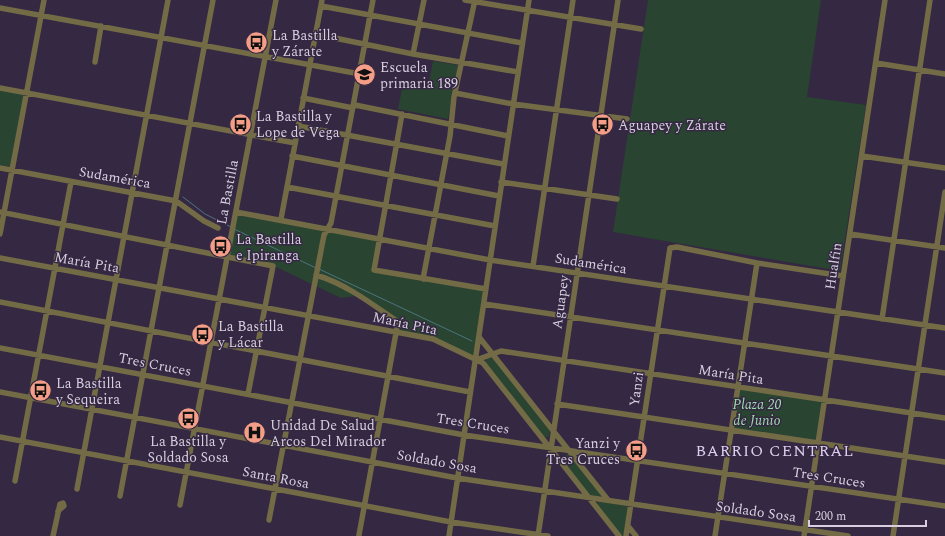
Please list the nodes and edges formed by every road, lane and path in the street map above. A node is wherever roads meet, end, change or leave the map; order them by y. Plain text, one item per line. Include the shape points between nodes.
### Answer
1 (44, 0) edge
2 (168, 0) edge
3 (213, 0) edge
4 (276, 0) edge
5 (373, 0) edge
6 (424, 0) edge
7 (465, 0) edge
8 (529, 0) edge
9 (573, 0) edge
10 (618, 0) edge
11 (885, 0) edge
12 (930, 0) edge
13 (475, 1) edge
14 (321, 3) edge
15 (0, 8) edge
16 (527, 11) junction
17 (370, 14) junction
18 (41, 15) junction
19 (570, 17) junction
20 (420, 24) junction
21 (615, 24) junction
22 (101, 26) junction
23 (641, 29) dead end
24 (315, 34) junction
25 (468, 34) junction
26 (161, 38) junction
27 (522, 43) junction
28 (365, 44) junction
29 (205, 46) junction
30 (413, 54) junction
31 (265, 57) junction
32 (95, 62) dead end
33 (462, 62) junction
34 (876, 63) junction
35 (310, 65) junction
36 (919, 70) junction
37 (518, 72) junction
38 (360, 74) junction
39 (945, 74) edge
40 (0, 88) edge
41 (26, 93) junction
42 (455, 93) junction
43 (303, 98) junction
44 (513, 104) junction
45 (354, 106) junction
46 (557, 110) junction
47 (402, 114) junction
48 (147, 115) junction
49 (600, 116) junction
50 (627, 119) dead end
51 (191, 123) junction
52 (450, 123) junction
53 (298, 126) junction
54 (250, 134) junction
55 (348, 135) junction
56 (508, 136) junction
57 (295, 143) junction
58 (396, 144) junction
59 (446, 154) junction
60 (292, 156) junction
61 (862, 156) junction
62 (905, 162) junction
63 (503, 164) junction
64 (342, 166) junction
65 (0, 168) edge
66 (945, 168) edge
67 (12, 171) junction
68 (390, 175) junction
69 (71, 182) junction
70 (501, 182) junction
71 (440, 184) junction
72 (287, 187) junction
73 (545, 189) junction
74 (945, 192) edge
75 (132, 193) junction
76 (588, 194) junction
77 (336, 196) junction
78 (499, 196) junction
79 (617, 199) dead end
80 (176, 201) junction
81 (385, 205) junction
82 (236, 212) junction
83 (2, 213) edge
84 (434, 215) junction
85 (281, 219) junction
86 (64, 225) junction
87 (495, 226) junction
88 (218, 228) dead end
89 (327, 229) junction
90 (0, 234) edge
91 (850, 234) junction
92 (124, 236) junction
93 (379, 239) junction
94 (893, 241) junction
95 (168, 245) junction
96 (937, 247) junction
97 (429, 248) junction
98 (945, 248) edge
99 (227, 256) junction
100 (0, 258) edge
101 (490, 260) junction
102 (757, 263) junction
103 (533, 266) junction
104 (56, 268) junction
105 (316, 273) junction
106 (577, 273) junction
107 (843, 276) junction
108 (423, 279) junction
109 (116, 280) junction
110 (663, 286) junction
111 (160, 288) junction
112 (486, 289) junction
113 (220, 299) junction
114 (750, 300) junction
115 (0, 302) edge
116 (484, 304) junction
117 (265, 307) junction
118 (47, 312) junction
119 (838, 312) junction
120 (308, 316) junction
121 (570, 318) junction
122 (882, 319) junction
123 (108, 323) junction
124 (926, 325) junction
125 (945, 328) edge
126 (657, 330) junction
127 (151, 331) junction
128 (396, 333) junction
129 (479, 337) junction
130 (212, 343) junction
131 (744, 343) junction
132 (0, 348) edge
133 (256, 350) junction
134 (492, 354) junction
135 (39, 355) junction
136 (832, 356) junction
137 (300, 359) junction
138 (475, 360) junction
139 (564, 361) junction
140 (99, 366) junction
141 (918, 369) junction
142 (945, 373) edge
143 (143, 374) junction
144 (651, 374) junction
145 (388, 376) junction
146 (204, 386) junction
147 (737, 386) junction
148 (0, 392) edge
149 (470, 392) junction
150 (248, 394) junction
151 (31, 398) junction
152 (825, 399) junction
153 (291, 402) junction
154 (557, 404) junction
155 (91, 409) junction
156 (912, 413) junction
157 (135, 418) junction
158 (644, 418) junction
159 (945, 418) edge
160 (380, 420) junction
161 (195, 428) junction
162 (553, 430) junction
163 (731, 430) junction
164 (464, 435) junction
165 (0, 436) edge
166 (23, 441) junction
167 (818, 443) junction
168 (284, 445) junction
169 (550, 448) junction
170 (569, 451) junction
171 (83, 452) junction
172 (906, 456) junction
173 (638, 460) junction
174 (127, 462) junction
175 (372, 462) junction
176 (945, 462) edge
177 (187, 472) junction
178 (725, 474) junction
179 (457, 478) junction
180 (15, 481) dead end
181 (812, 486) junction
182 (76, 489) dead end
183 (275, 489) junction
184 (544, 491) junction
185 (120, 496) dead end
186 (588, 497) junction
187 (608, 500) junction
188 (899, 500) junction
189 (632, 504) junction
190 (180, 505) dead end
191 (365, 506) junction
192 (945, 506) edge
193 (58, 511) dead end
194 (718, 518) junction
195 (269, 520) dead end
196 (451, 522) junction
197 (628, 526) junction
198 (805, 530) junction
199 (359, 535) edge
200 (538, 535) edge
201 (53, 536) edge
202 (449, 536) edge
203 (548, 536) edge
204 (619, 536) edge
205 (626, 536) edge
206 (636, 536) edge
207 (715, 536) edge
208 (804, 536) edge
209 (848, 536) edge
210 (893, 536) edge

1 - 18 street
2 - 26 street
3 - 29 street
4 - 31 street, La Bastilla
5 - 17 street
6 - 20 street
7 - 13 street
8 - 16 street
9 - 19 street
10 - 21 street, Aguapey
11 - 34 street, Hualfin
12 - 36 street
13 - 16 street
13 - 25 street
14 - 17 street
14 - 24 street
15 - 18 street
16 - 19 street
16 - 27 street
17 - 20 street
17 - 28 street
18 - 22 street
18 - 41 street
19 - 21 street
19 - 46 street
20 - 25 street
20 - 30 street
21 - 23 street
21 - 49 street, Aguapey
22 - 26 street
22 - 32 street
24 - 28 street
24 - 35 street
25 - 27 street
25 - 33 street
26 - 29 street
26 - 48 street
27 - 37 street
28 - 30 street
28 - 38 street
29 - 31 street
29 - 51 street
30 - 33 street
31 - 35 street
31 - 54 street, La Bastilla
33 - 37 street
33 - 42 street
34 - 36 street
34 - 61 street, Hualfin
35 - 38 street
35 - 43 street
36 - 39 street
36 - 62 street
37 - 44 street
38 - 45 street
40 - 41 street
41 - 48 street
41 - 67 street
42 - 44 street
42 - 52 street
43 - 45 street
43 - 53 street
44 - 46 street
44 - 56 street
45 - 47 street
45 - 55 street
46 - 49 street
46 - 73 street
47 - 52 street
47 - 58 street
48 - 51 street
48 - 75 street
49 - 50 street
49 - 76 street, Aguapey
51 - 54 street
51 - 80 street
52 - 56 street
52 - 59 street
53 - 55 street
53 - 57 street
54 - 57 street
54 - 82 street, La Bastilla
55 - 58 street
55 - 64 street
56 - 63 street
57 - 60 street
58 - 59 street
58 - 68 street
59 - 63 street
59 - 71 street
60 - 64 street
60 - 72 street
61 - 62 street
61 - 91 street, Hualfin
62 - 66 street
62 - 94 street
63 - 70 street
64 - 68 street
64 - 77 street
65 - 67 street, Sudamérica
67 - 69 street, Sudamérica
67 - 83 street
68 - 71 street
68 - 81 street
69 - 75 street, Sudamérica
69 - 86 street
70 - 73 street
70 - 78 street
71 - 78 street
71 - 84 street
72 - 77 street
72 - 85 street
73 - 76 street
73 - 103 street
74 - 96 street
75 - 80 street, Sudamérica
75 - 92 street
76 - 79 street
76 - 106 street, Aguapey
77 - 81 street
77 - 89 street via 331,223
78 - 87 street
80 - 88 street, Sudamérica
80 - 95 street
81 - 84 street
81 - 93 street
82 - 85 street, Sudamérica
82 - 99 street, La Bastilla
83 - 86 street
83 - 90 street
84 - 87 street
84 - 97 street
85 - 89 street, Sudamérica
86 - 92 street
86 - 104 street
87 - 101 street
89 - 93 street, Sudamérica
89 - 105 street
91 - 94 street
91 - 107 street, Hualfin
92 - 95 street
92 - 109 street
93 - 97 street, Sudamérica
93 - 108 street via 374,268 376,271
94 - 96 street
94 - 122 street
95 - 99 street
95 - 111 street
96 - 98 street
96 - 124 street
97 - 101 street, Sudamérica
97 - 108 street
99 - 113 street, La Bastilla
99 - 117 street via 273,266
100 - 104 street, María Pita
101 - 103 street, Sudamérica
101 - 112 street
102 - 107 street
102 - 110 street, Yanzi via 672,247 669,249
102 - 114 street
103 - 106 street, Sudamérica
104 - 109 street, María Pita
104 - 118 street
105 - 120 street
105 - 128 street via 346,287 398,322
106 - 110 street, Sudamérica
106 - 121 street, Aguapey
107 - 119 street, Hualfin
108 - 112 street
109 - 111 street, María Pita
109 - 123 street
110 - 114 street, Sudamérica
110 - 126 street, Yanzi
111 - 113 street, María Pita
111 - 127 street
112 - 116 street
113 - 117 street, María Pita
113 - 130 street, La Bastilla
114 - 119 street, Sudamérica
114 - 131 street
115 - 118 street
116 - 121 street
116 - 129 street
117 - 120 street, María Pita
117 - 133 street
118 - 123 street
118 - 135 street
119 - 122 street, Sudamérica
119 - 136 street, Hualfin
120 - 128 street, María Pita
120 - 137 street
121 - 126 street
121 - 139 street, Aguapey
122 - 124 street, Sudamérica
123 - 127 street
123 - 140 street
124 - 125 street, Sudamérica
124 - 141 street
126 - 131 street
126 - 144 street, Yanzi
127 - 130 street
127 - 143 street
128 - 138 street, María Pita via 433,340
128 - 145 street
129 - 134 street
129 - 138 street
130 - 133 street
130 - 146 street, La Bastilla
131 - 136 street
131 - 147 street
132 - 135 street, Tres Cruces
133 - 137 street
133 - 150 street
134 - 138 street, María Pita
134 - 139 street, María Pita via 501,351
134 - 162 street
135 - 140 street, Tres Cruces
135 - 151 street
136 - 141 street
136 - 152 street, Hualfin
137 - 145 street
137 - 153 street
138 - 149 street
138 - 169 street via 485,366
139 - 144 street, María Pita
139 - 154 street, Aguapey
140 - 143 street, Tres Cruces
140 - 155 street
141 - 142 street
141 - 156 street
143 - 146 street, Tres Cruces
143 - 157 street
144 - 147 street, María Pita
144 - 158 street, Yanzi
145 - 149 street
145 - 160 street
146 - 150 street, Tres Cruces
146 - 161 street, La Bastilla
147 - 152 street, María Pita
147 - 163 street
148 - 151 street, Soldado Sosa
149 - 164 street
150 - 153 street, Tres Cruces
151 - 155 street, Soldado Sosa
151 - 166 street
152 - 156 street, María Pita
152 - 167 street, Hualfin
153 - 160 street, Tres Cruces
153 - 168 street
154 - 158 street
154 - 162 street, Aguapey
155 - 157 street, Soldado Sosa
155 - 171 street
156 - 159 street, María Pita
156 - 172 street
157 - 161 street, Soldado Sosa
157 - 174 street
158 - 163 street
158 - 173 street, Yanzi
160 - 164 street, Tres Cruces
160 - 175 street
161 - 168 street, Soldado Sosa
161 - 177 street, La Bastilla
162 - 169 street, Aguapey
162 - 170 street
163 - 167 street
163 - 178 street
164 - 169 street, Tres Cruces
164 - 179 street
165 - 166 street, Santa Rosa
166 - 171 street, Santa Rosa
166 - 180 street
167 - 172 street
167 - 181 street, Hualfin
168 - 175 street, Soldado Sosa
168 - 183 street
169 - 170 street, Tres Cruces
169 - 184 street, Aguapey
169 - 186 street
170 - 173 street, Tres Cruces
170 - 187 street
171 - 174 street, Santa Rosa
171 - 182 street
172 - 176 street
172 - 188 street
173 - 178 street, Tres Cruces
173 - 189 street, Yanzi
174 - 177 street, Santa Rosa
174 - 185 street
175 - 179 street, Soldado Sosa
175 - 191 street
177 - 183 street, Santa Rosa
177 - 190 street, La Bastilla
178 - 181 street, Tres Cruces
178 - 194 street
179 - 184 street, Soldado Sosa
179 - 196 street
181 - 188 street, Tres Cruces
181 - 198 street, Hualfin
183 - 191 street, Santa Rosa
183 - 195 street
184 - 186 street, Soldado Sosa
184 - 200 street, Aguapey
186 - 187 street, Soldado Sosa
186 - 204 street
187 - 189 street, Soldado Sosa
188 - 192 street, Tres Cruces
188 - 210 street
189 - 194 street, Soldado Sosa
189 - 197 street, Yanzi
191 - 196 street, Santa Rosa
191 - 199 street
193 - 201 street
194 - 198 street, Soldado Sosa
194 - 207 street
196 - 200 street, Santa Rosa
196 - 202 street
197 - 205 street, Yanzi
197 - 206 street
198 - 208 street, Hualfin
198 - 209 street, Soldado Sosa
200 - 203 street, Santa Rosa

